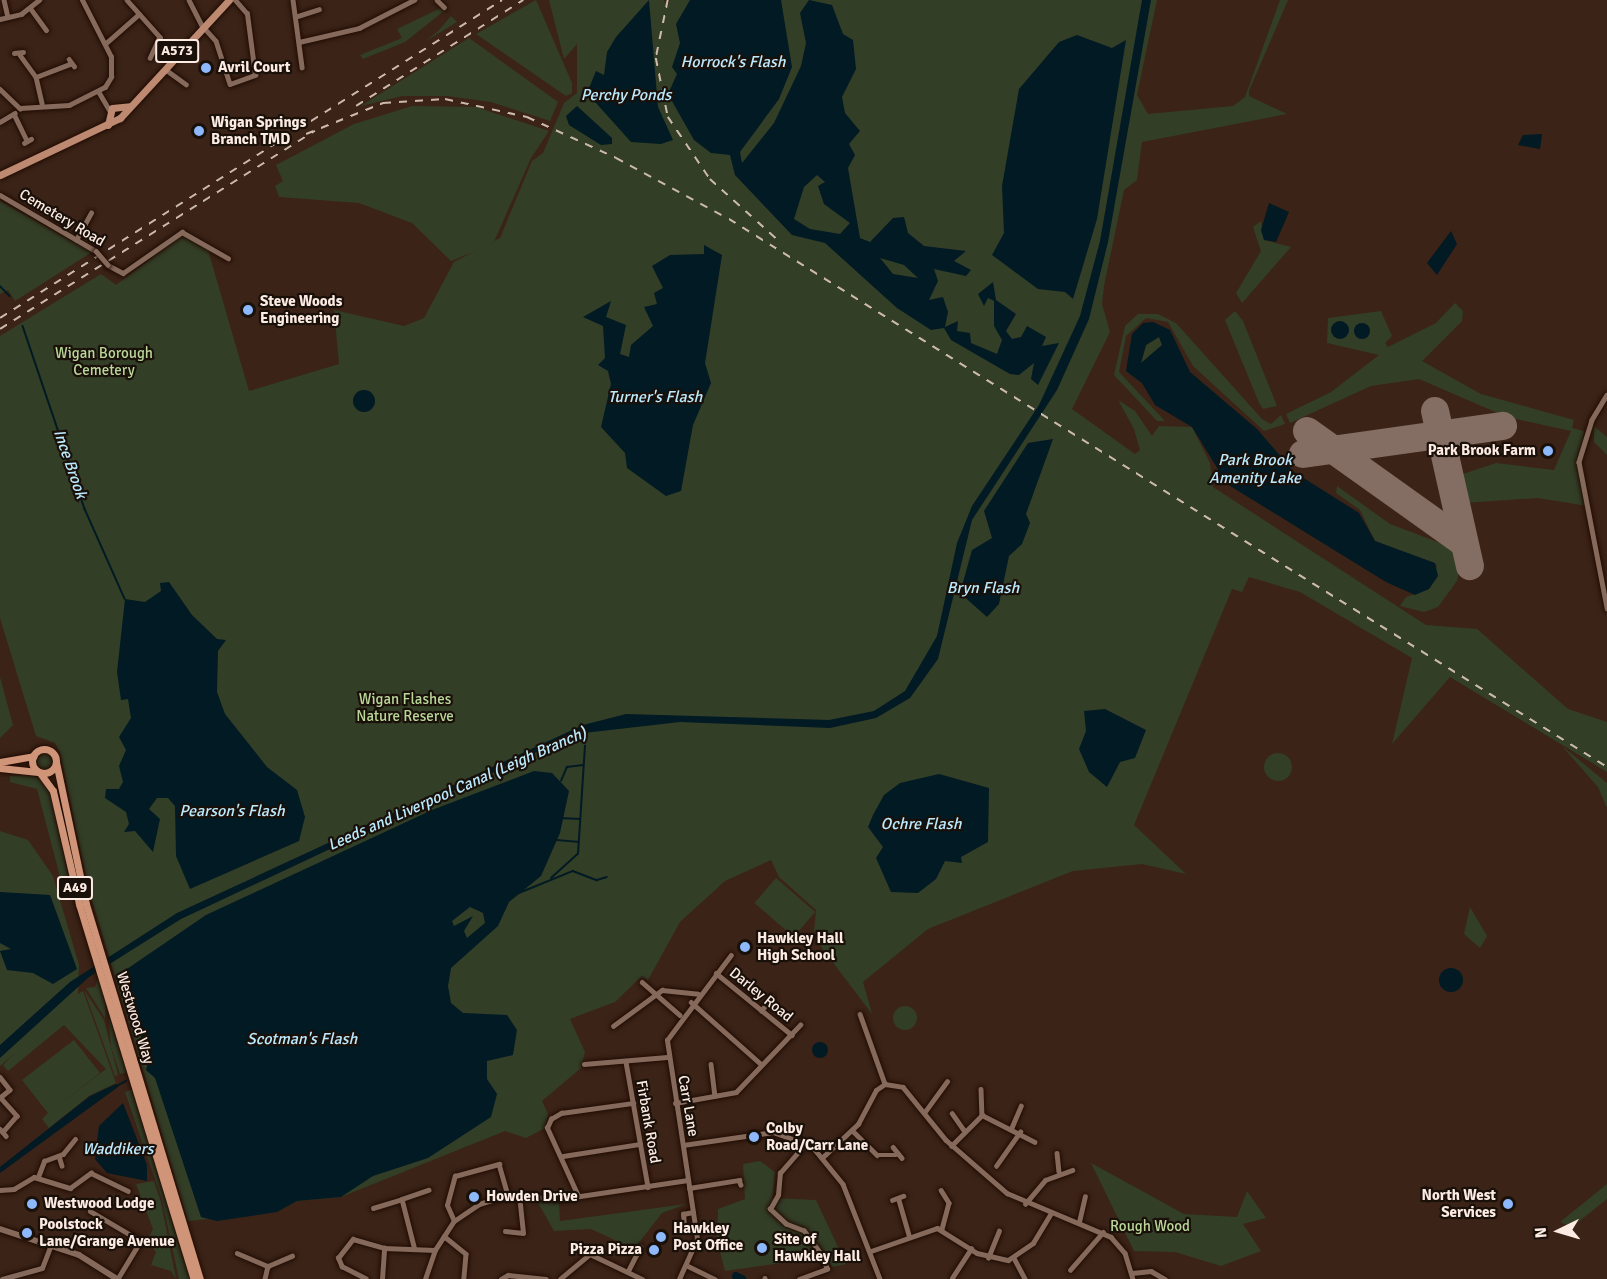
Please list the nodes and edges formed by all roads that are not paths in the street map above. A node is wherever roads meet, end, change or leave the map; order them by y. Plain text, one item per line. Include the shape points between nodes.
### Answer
1 (4, 0) edge
2 (39, 0) edge
3 (82, 0) edge
4 (127, 0) edge
5 (189, 0) edge
6 (229, 0) edge
7 (235, 0) edge
8 (293, 0) edge
9 (414, 0) edge
10 (437, 0) edge
11 (444, 7) dead end
12 (31, 9) junction
13 (319, 9) dead end
14 (139, 14) junction
15 (8, 17) junction
16 (295, 17) junction
17 (0, 19) edge
18 (50, 23) dead end
19 (206, 31) junction
20 (167, 35) dead end
21 (160, 37) junction
22 (299, 42) junction
23 (105, 44) junction
24 (19, 54) dead end
25 (150, 58) dead end
26 (71, 63) dead end
27 (163, 67) junction
28 (302, 67) dead end
29 (36, 77) junction
30 (186, 84) dead end
31 (0, 89) edge
32 (99, 92) junction
33 (42, 103) junction
34 (16, 108) junction
35 (116, 112) junction
36 (15, 116) junction
37 (0, 122) edge
38 (27, 140) dead end
39 (4, 173) edge
40 (0, 195) edge
41 (91, 213) dead end
42 (76, 240) junction
43 (228, 258) dead end
44 (1607, 395) edge
45 (1607, 608) edge
46 (33, 756) junction
47 (0, 762) edge
48 (56, 762) junction
49 (0, 768) edge
50 (39, 773) junction
51 (97, 951) junction
52 (731, 955) dead end
53 (716, 973) junction
54 (105, 978) junction
55 (642, 982) dead end
56 (654, 994) junction
57 (698, 994) junction
58 (772, 997) dead end
59 (691, 1002) junction
60 (761, 1011) junction
61 (860, 1014) dead end
62 (680, 1015) junction
63 (800, 1025) dead end
64 (612, 1026) dead end
65 (792, 1035) junction
66 (667, 1057) junction
67 (626, 1062) junction
68 (584, 1064) dead end
69 (760, 1064) junction
70 (709, 1066) dead end
71 (0, 1077) edge
72 (885, 1084) junction
73 (981, 1089) dead end
74 (950, 1090) dead end
75 (716, 1096) junction
76 (0, 1098) edge
77 (633, 1103) junction
78 (675, 1103) junction
79 (1021, 1106) dead end
80 (924, 1113) junction
81 (952, 1113) dead end
82 (982, 1115) junction
83 (1011, 1129) junction
84 (964, 1130) junction
85 (853, 1131) junction
86 (1034, 1131) dead end
87 (3, 1132) edge
88 (1020, 1132) junction
89 (1029, 1138) junction
90 (1035, 1142) dead end
91 (74, 1143) dead end
92 (806, 1143) junction
93 (640, 1144) junction
94 (683, 1144) junction
95 (951, 1146) junction
96 (893, 1147) dead end
97 (1057, 1153) dead end
98 (896, 1155) junction
99 (59, 1156) junction
100 (563, 1156) junction
101 (824, 1156) junction
102 (902, 1158) dead end
103 (62, 1166) dead end
104 (996, 1166) dead end
105 (1072, 1170) dead end
106 (1059, 1171) junction
107 (38, 1177) junction
108 (688, 1180) junction
109 (741, 1185) dead end
110 (648, 1186) junction
111 (690, 1188) junction
112 (0, 1190) edge
113 (428, 1190) dead end
114 (942, 1190) dead end
115 (128, 1191) dead end
116 (508, 1195) junction
117 (519, 1195) junction
118 (578, 1196) junction
119 (1085, 1197) dead end
120 (402, 1198) junction
121 (892, 1200) dead end
122 (1025, 1204) junction
123 (1083, 1204) junction
124 (1089, 1206) dead end
125 (373, 1208) dead end
126 (90, 1211) dead end
127 (693, 1212) junction
128 (1050, 1215) junction
129 (454, 1221) junction
130 (1079, 1222) junction
131 (684, 1227) dead end
132 (942, 1228) junction
133 (0, 1229) edge
134 (505, 1231) dead end
135 (999, 1231) dead end
136 (1103, 1232) junction
137 (444, 1236) junction
138 (909, 1236) junction
139 (141, 1241) junction
140 (51, 1245) junction
141 (148, 1245) dead end
142 (414, 1246) junction
143 (640, 1247) dead end
144 (384, 1248) junction
145 (971, 1249) junction
146 (435, 1250) junction
147 (871, 1251) junction
148 (240, 1252) dead end
149 (292, 1256) dead end
150 (988, 1257) junction
151 (1014, 1258) junction
152 (1069, 1260) dead end
153 (1074, 1264) junction
154 (686, 1265) junction
155 (268, 1266) junction
156 (1070, 1270) dead end
157 (628, 1271) junction
158 (1132, 1276) edge
159 (952, 1278) edge
160 (2, 1279) edge
161 (118, 1279) edge
162 (194, 1279) edge
163 (200, 1279) edge
164 (265, 1279) edge
165 (366, 1279) edge
166 (382, 1279) edge
167 (425, 1279) edge
168 (464, 1279) edge
169 (501, 1279) edge
170 (546, 1279) edge
171 (560, 1279) edge
172 (642, 1279) edge
173 (679, 1279) edge
174 (715, 1279) edge
175 (799, 1279) edge
176 (880, 1279) edge
177 (1026, 1279) edge
178 (1165, 1279) edge

1 - 15 street
2 - 12 street
3 - 23 street
4 - 14 street
5 - 19 street
6 - 19 main road, A573
7 - 19 street via 247,14 255,75 230,84
8 - 16 street
9 - 22 street via 359,28
10 - 11 street
12 - 15 street
12 - 18 street via 45,28
13 - 16 street
14 - 21 street
14 - 23 street
15 - 17 street
16 - 22 street
19 - 27 main road, A573
20 - 21 street
21 - 25 street via 156,55
22 - 28 street
23 - 32 street via 112,71
24 - 29 street
26 - 29 street
27 - 30 street
27 - 35 main road, A573 via 130,106
29 - 33 street
31 - 34 street
32 - 33 street via 69,105
32 - 35 street
33 - 34 street
34 - 36 street
35 - 39 main road, A573 via 108,125
36 - 37 street
36 - 38 street
40 - 42 street, Cemetery Road
41 - 42 street
42 - 43 street, Cemetery Road, bridge via 123,273 182,232
44 - 45 street via 1592,420 1579,462
46 - 47 highway
46 - 48 highway via 48,749
46 - 50 highway, A49
48 - 50 highway via 51,772
48 - 51 highway, Westwood Way / A49
49 - 50 highway
50 - 51 highway, Westwood Way / A49 via 53,791
51 - 54 highway, Westwood Way / A49
52 - 53 street, Carr Lane
53 - 57 street, Carr Lane
53 - 60 street, Darley Road
54 - 162 highway, Westwood Way / A49
54 - 163 highway, Westwood Way / A49
55 - 56 street
56 - 57 street
56 - 62 street
56 - 64 street via 627,1021
57 - 59 street, Carr Lane
58 - 60 street
59 - 62 street, Carr Lane
59 - 69 street
60 - 65 street, Darley Road
61 - 72 street
62 - 66 street, Carr Lane via 668,1035
63 - 65 street
65 - 69 street
66 - 67 street
66 - 78 street, Carr Lane
67 - 68 street
67 - 77 street, Firbank Road
69 - 75 street via 736,1092
70 - 75 street
71 - 76 street via 12,1088
72 - 80 street via 903,1087
72 - 85 street via 869,1098
73 - 82 street
74 - 80 street via 946,1084
75 - 78 street
76 - 87 street via 17,1118
77 - 93 street, Firbank Road
77 - 100 street via 554,1115 547,1128
78 - 94 street, Carr Lane
79 - 83 street
80 - 95 street
81 - 84 street
82 - 83 street
82 - 84 street
83 - 88 street
84 - 95 street
85 - 98 street via 877,1155
85 - 101 street
86 - 89 street
88 - 89 street
88 - 104 street
89 - 90 street
91 - 99 street
92 - 94 street via 772,1132
92 - 101 street
92 - 175 street via 780,1173 778,1195 770,1209 786,1224 804,1231 820,1252 827,1269
93 - 100 street
93 - 110 street, Firbank Road
94 - 108 street, Carr Lane
95 - 122 street
96 - 98 street
97 - 106 street
98 - 102 street
99 - 103 street
99 - 107 street via 44,1161
100 - 118 street
101 - 147 street via 843,1184
105 - 106 street
106 - 122 street
107 - 112 street
107 - 115 street via 70,1188 91,1173
108 - 110 street
108 - 111 street, Carr Lane
109 - 111 street via 739,1180
110 - 118 street
111 - 127 street, Carr Lane
113 - 120 street
114 - 132 street via 949,1203
116 - 117 street
116 - 129 street via 479,1204
116 - 129 street via 499,1164 455,1176 447,1205
117 - 118 street
117 - 134 street via 525,1233
119 - 123 street
120 - 125 street
120 - 142 street
121 - 138 street via 901,1198
122 - 128 street
123 - 124 street
123 - 130 street
126 - 139 street
127 - 131 street via 683,1214
127 - 154 street, Carr Lane via 697,1243
128 - 130 street
128 - 151 street via 1039,1237
129 - 137 street
130 - 136 street
132 - 138 street
132 - 145 street
133 - 140 main road
135 - 150 street
136 - 153 street
136 - 158 street via 1125,1253
137 - 146 street
137 - 168 street via 466,1254
138 - 147 street
139 - 141 street
139 - 161 street
140 - 160 street via 42,1268
140 - 161 main road via 91,1260
142 - 144 street
142 - 146 street
143 - 157 street
144 - 165 street via 353,1239 338,1258 342,1268
144 - 166 street
145 - 150 street
145 - 159 street
146 - 167 street
147 - 176 street
148 - 155 street
149 - 155 street
150 - 151 street
151 - 177 street
152 - 153 street
153 - 156 street
154 - 173 street, Carr Lane
154 - 174 street
155 - 164 street
157 - 171 street via 590,1254
157 - 172 street
158 - 178 street via 1151,1271
169 - 170 street via 508,1275

